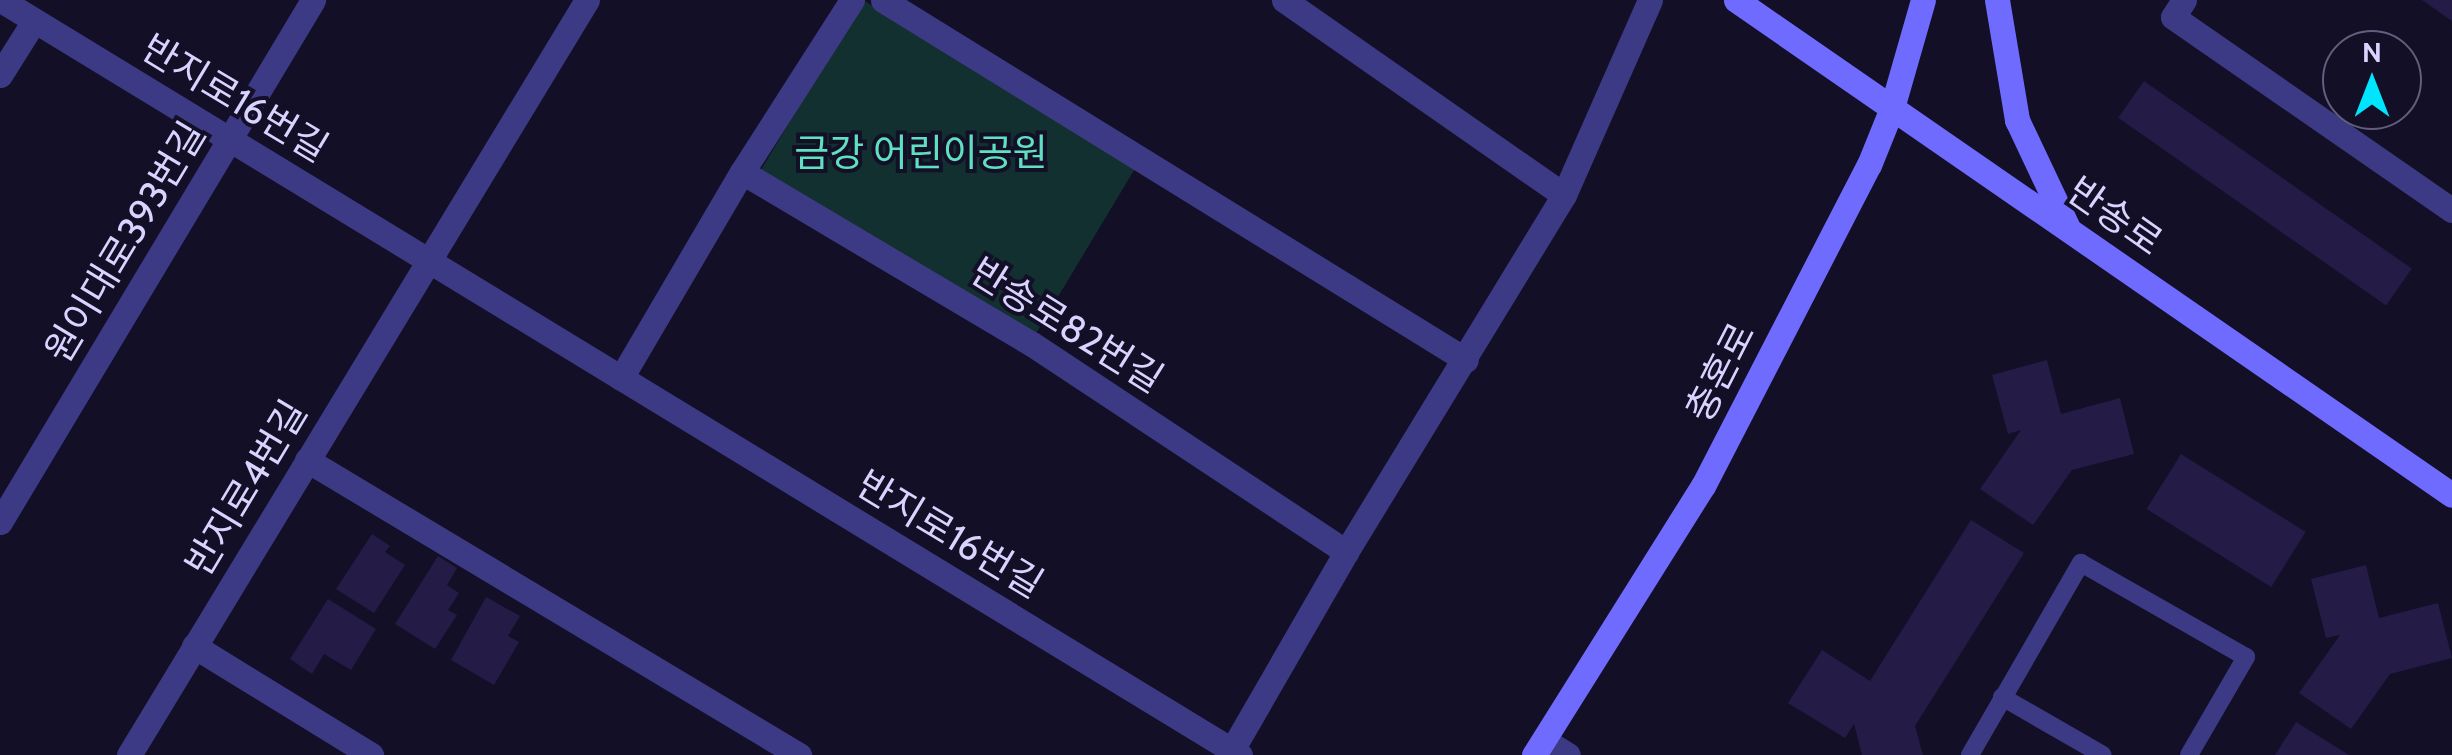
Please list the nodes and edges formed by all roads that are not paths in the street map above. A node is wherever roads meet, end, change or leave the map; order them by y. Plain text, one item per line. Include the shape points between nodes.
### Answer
1 (1, 0) edge
2 (313, 0) edge
3 (587, 0) edge
4 (852, 0) edge
5 (883, 0) edge
6 (1284, 0) edge
7 (1650, 0) edge
8 (1736, 0) edge
9 (1924, 0) edge
10 (1997, 0) edge
11 (2184, 0) edge
12 (34, 20) junction
13 (0, 75) edge
14 (1892, 108) junction
15 (232, 138) junction
16 (742, 172) junction
17 (1564, 196) junction
18 (2452, 210) edge
19 (2070, 230) junction
20 (428, 261) junction
21 (1466, 360) junction
22 (621, 378) junction
23 (307, 460) junction
24 (2452, 494) edge
25 (0, 522) edge
26 (1346, 552) junction
27 (194, 646) junction
28 (2002, 697) junction
29 (1539, 747) edge
30 (1233, 753) edge
31 (129, 755) edge
32 (371, 755) edge
33 (800, 755) edge
34 (1568, 755) edge
35 (1970, 755) edge
36 (2103, 755) edge
37 (2190, 755) edge

1 - 12 street, 반지로16번길
2 - 15 street, 원이대로393번길
3 - 20 street
4 - 16 street
5 - 21 street
6 - 17 street
7 - 17 street
8 - 14 main road, 반송로
9 - 14 main road, 충혼로
10 - 19 main road via 2017,120
11 - 18 street via 2173,16
12 - 13 street
12 - 15 street, 반지로16번길
14 - 19 main road, 반송로
14 - 29 main road, 충혼로 via 1869,165 1702,486
15 - 20 street, 반지로16번길
15 - 25 street, 원이대로393번길
16 - 22 street
16 - 26 street, 반송로82번길 via 1032,344
17 - 21 street
19 - 24 main road, 반송로
20 - 22 street, 반지로16번길
20 - 23 street, 반지로4번길
21 - 26 street
22 - 30 street, 반지로16번길
23 - 27 street, 반지로4번길
23 - 33 street
26 - 30 street
27 - 31 street, 반지로4번길
27 - 32 street
28 - 35 lane
28 - 36 lane
28 - 37 lane via 2080,563 2246,657
29 - 34 street

